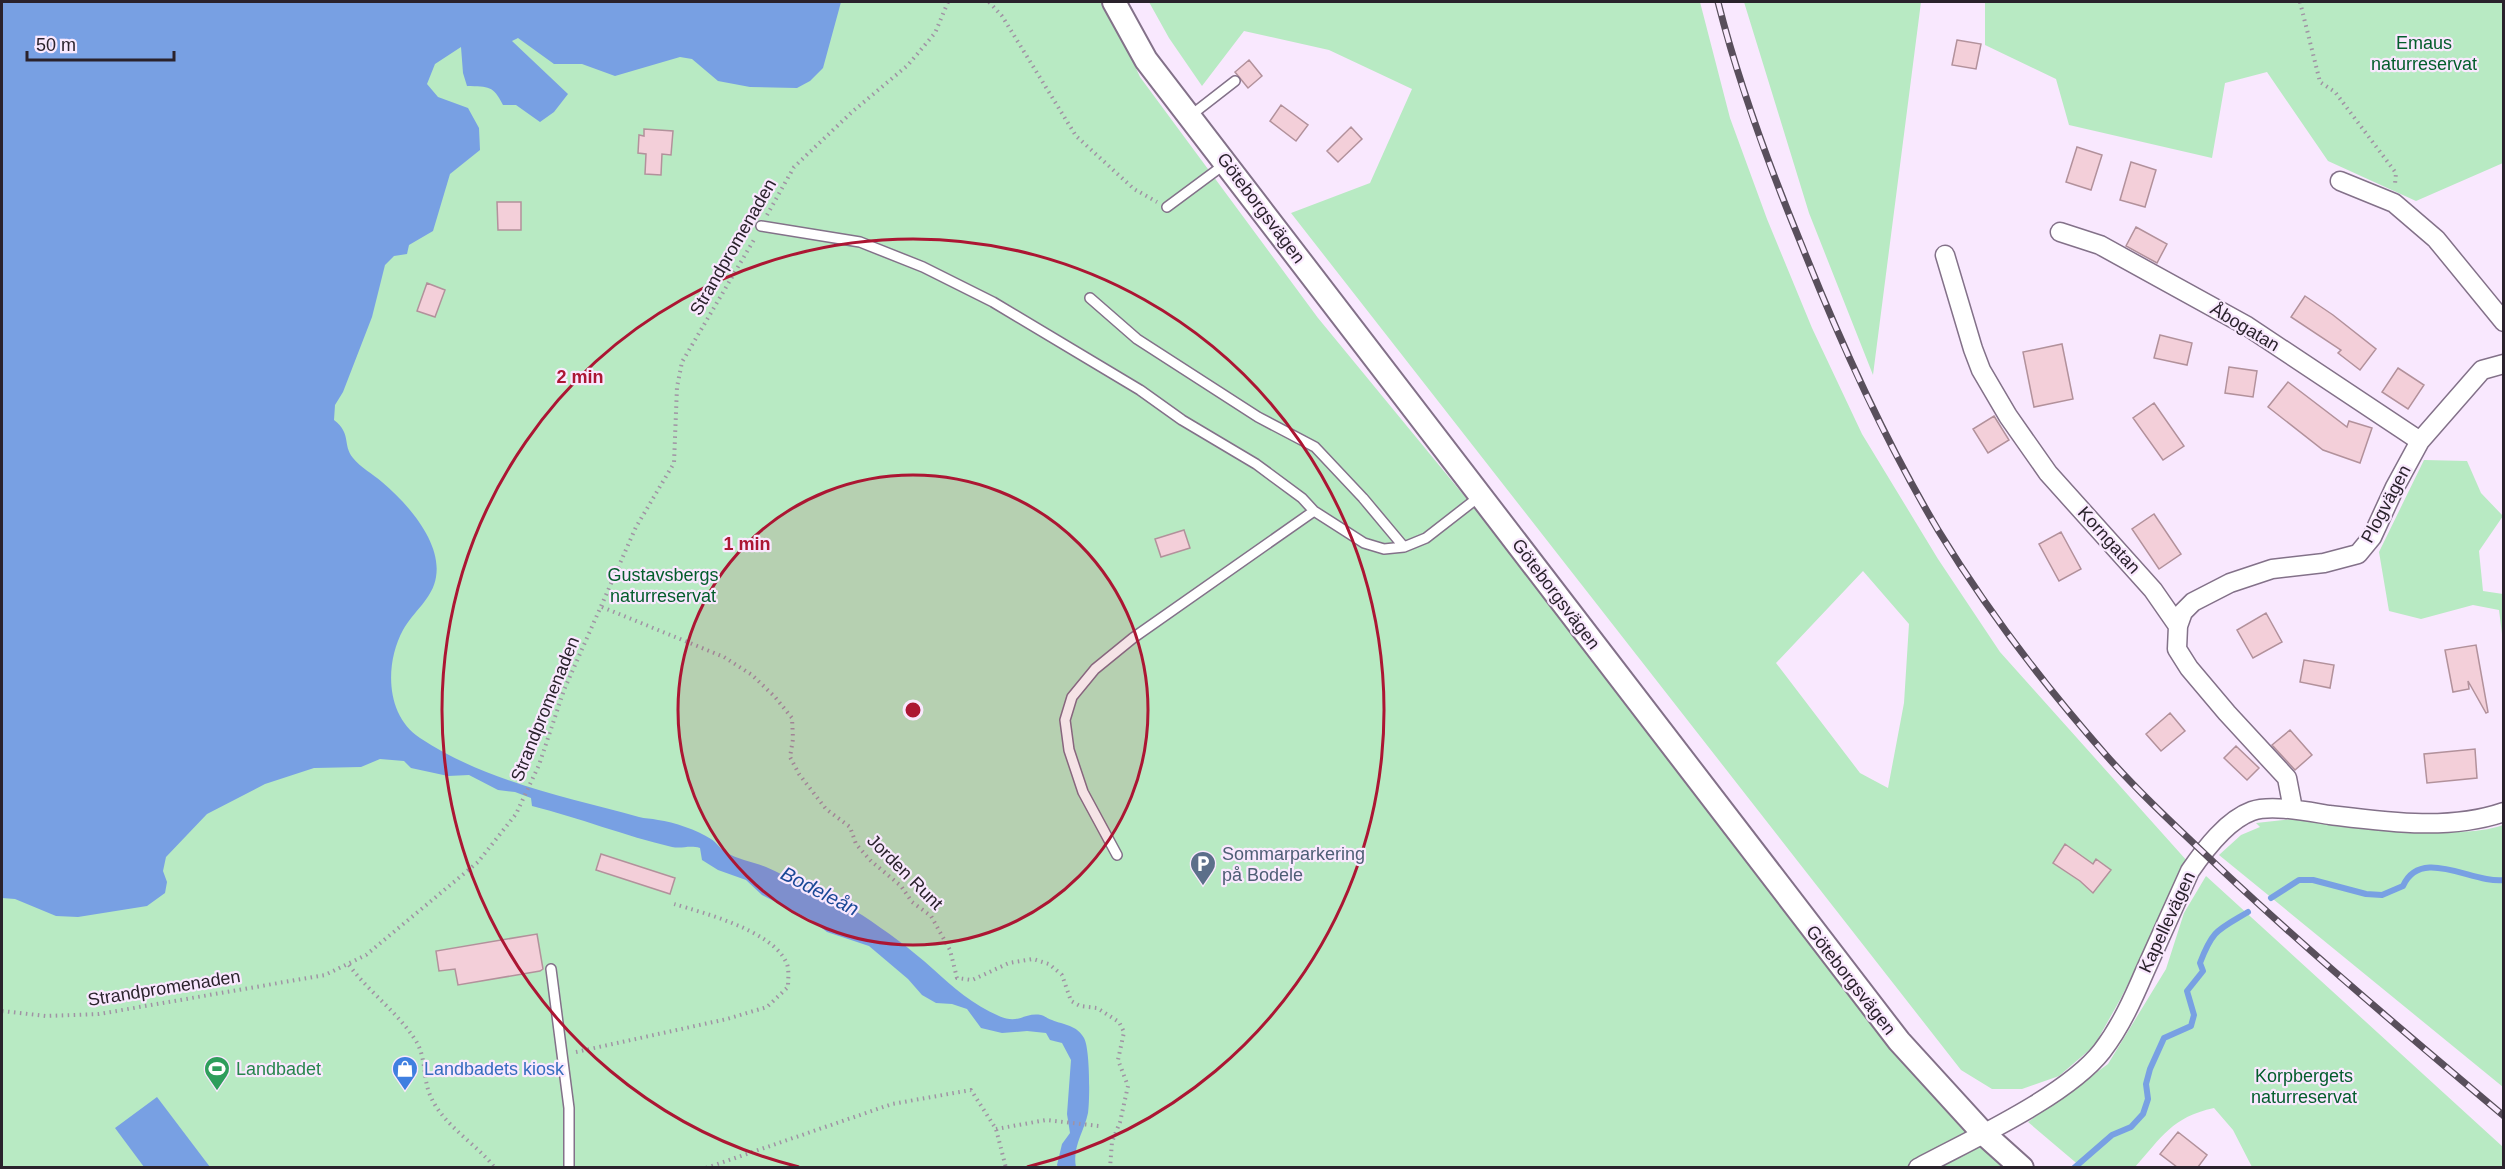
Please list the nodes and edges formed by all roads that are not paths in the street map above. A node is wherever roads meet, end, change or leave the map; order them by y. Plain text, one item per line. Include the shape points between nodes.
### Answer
1 (1114, 2) edge
2 (1235, 81) dead end
3 (1190, 116) junction
4 (1226, 163) junction
5 (2340, 181) dead end
6 (1167, 207) road end
7 (761, 226) road end
8 (2060, 232) dead end
9 (1945, 255) dead end
10 (1090, 298) dead end
11 (2504, 322) edge
12 (2504, 364) edge
13 (2420, 441) junction
14 (1480, 495) junction
15 (1314, 511) junction
16 (1404, 547) junction
17 (2178, 626) junction
18 (2293, 809) junction
19 (2504, 812) edge
20 (1117, 855) dead end
21 (551, 969) dead end
22 (1983, 1133) junction
23 (569, 1167) edge
24 (1918, 1167) edge
25 (2022, 1167) edge

1 - 3 street, Göteborgsvägen via 1146,60
2 - 3 lane
3 - 4 street, Göteborgsvägen
4 - 6 lane
4 - 14 street, Göteborgsvägen
5 - 11 street via 2394,203 2436,239
7 - 15 lane via 860,242 923,267 993,302 1256,464
8 - 13 street, Åbogatan via 2100,245 2247,326
9 - 17 street, Korngatan via 1977,360 2008,416 2048,473 2153,590
10 - 16 lane via 1137,339 1258,417 1315,447
12 - 13 street, Plogvägen via 2482,370
13 - 17 street, Plogvägen via 2372,537 2358,554 2324,563 2272,569 2230,583 2193,602 2183,612
14 - 16 lane via 1426,538
14 - 22 street, Göteborgsvägen via 1892,1032
15 - 16 lane via 1364,543 1384,549
15 - 20 lane via 1133,638 1095,669 1072,697 1065,720 1069,750 1083,792
17 - 18 street, Korngatan via 2177,649 2227,713 2287,778
18 - 19 street, Kapellevägen via 2380,822 2430,823 2482,819
18 - 22 street, Kapellevägen via 2254,810 2239,818 2203,852 2190,871 2120,1026 2101,1052 2053,1092
21 - 23 lane via 569,1108
22 - 24 street, Kapellevägen
22 - 25 street, Göteborgsvägen

